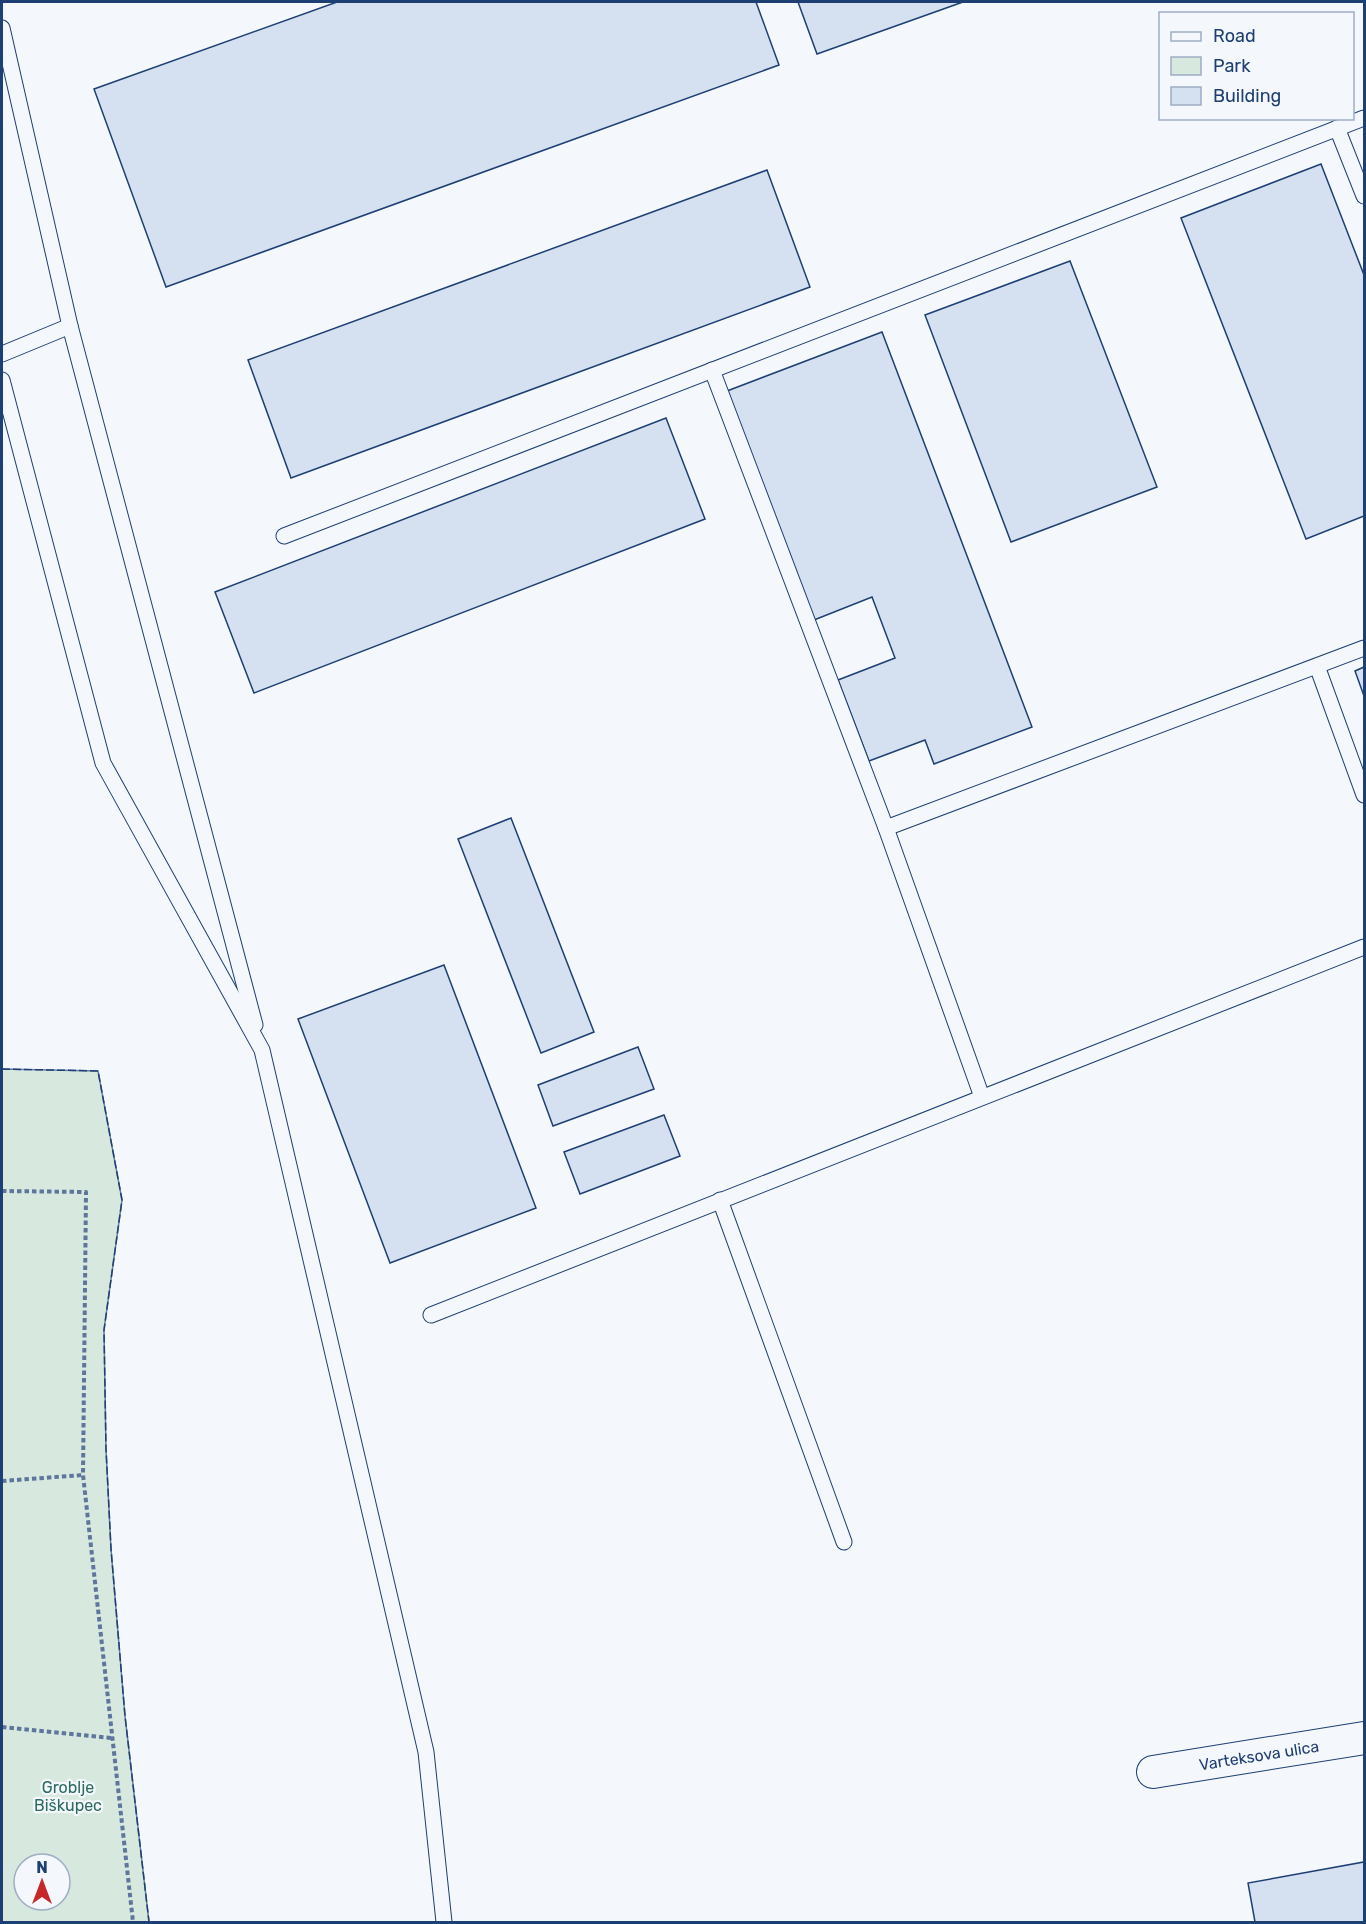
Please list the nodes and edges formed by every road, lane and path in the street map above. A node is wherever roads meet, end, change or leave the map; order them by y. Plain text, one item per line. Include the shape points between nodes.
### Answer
1 (2, 28) edge
2 (1365, 118) edge
3 (1337, 129) junction
4 (1365, 196) edge
5 (70, 326) junction
6 (2, 354) edge
7 (712, 370) junction
8 (2, 380) edge
9 (284, 536) dead end
10 (1365, 648) edge
11 (1317, 666) junction
12 (1365, 795) edge
13 (886, 828) junction
14 (1365, 947) edge
15 (262, 1050) junction
16 (982, 1097) junction
17 (2, 1191) edge
18 (720, 1200) junction
19 (431, 1315) dead end
20 (82, 1475) junction
21 (2, 1480) edge
22 (844, 1542) dead end
23 (2, 1727) edge
24 (111, 1738) junction
25 (1365, 1738) edge
26 (1154, 1772) dead end
27 (133, 1923) edge
28 (444, 1923) edge

1 - 5 lane
2 - 3 lane
3 - 4 lane
3 - 7 lane
5 - 6 lane
5 - 15 lane
7 - 9 lane
7 - 13 lane
8 - 15 lane via 103,763
10 - 11 lane
11 - 12 lane
11 - 13 lane
13 - 16 lane
14 - 16 lane
15 - 28 lane via 426,1752
16 - 18 lane
17 - 20 path via 86,1192
18 - 19 lane
18 - 22 lane
20 - 21 path
20 - 24 path
23 - 24 path
24 - 27 path
25 - 26 street, Varteksova ulica

